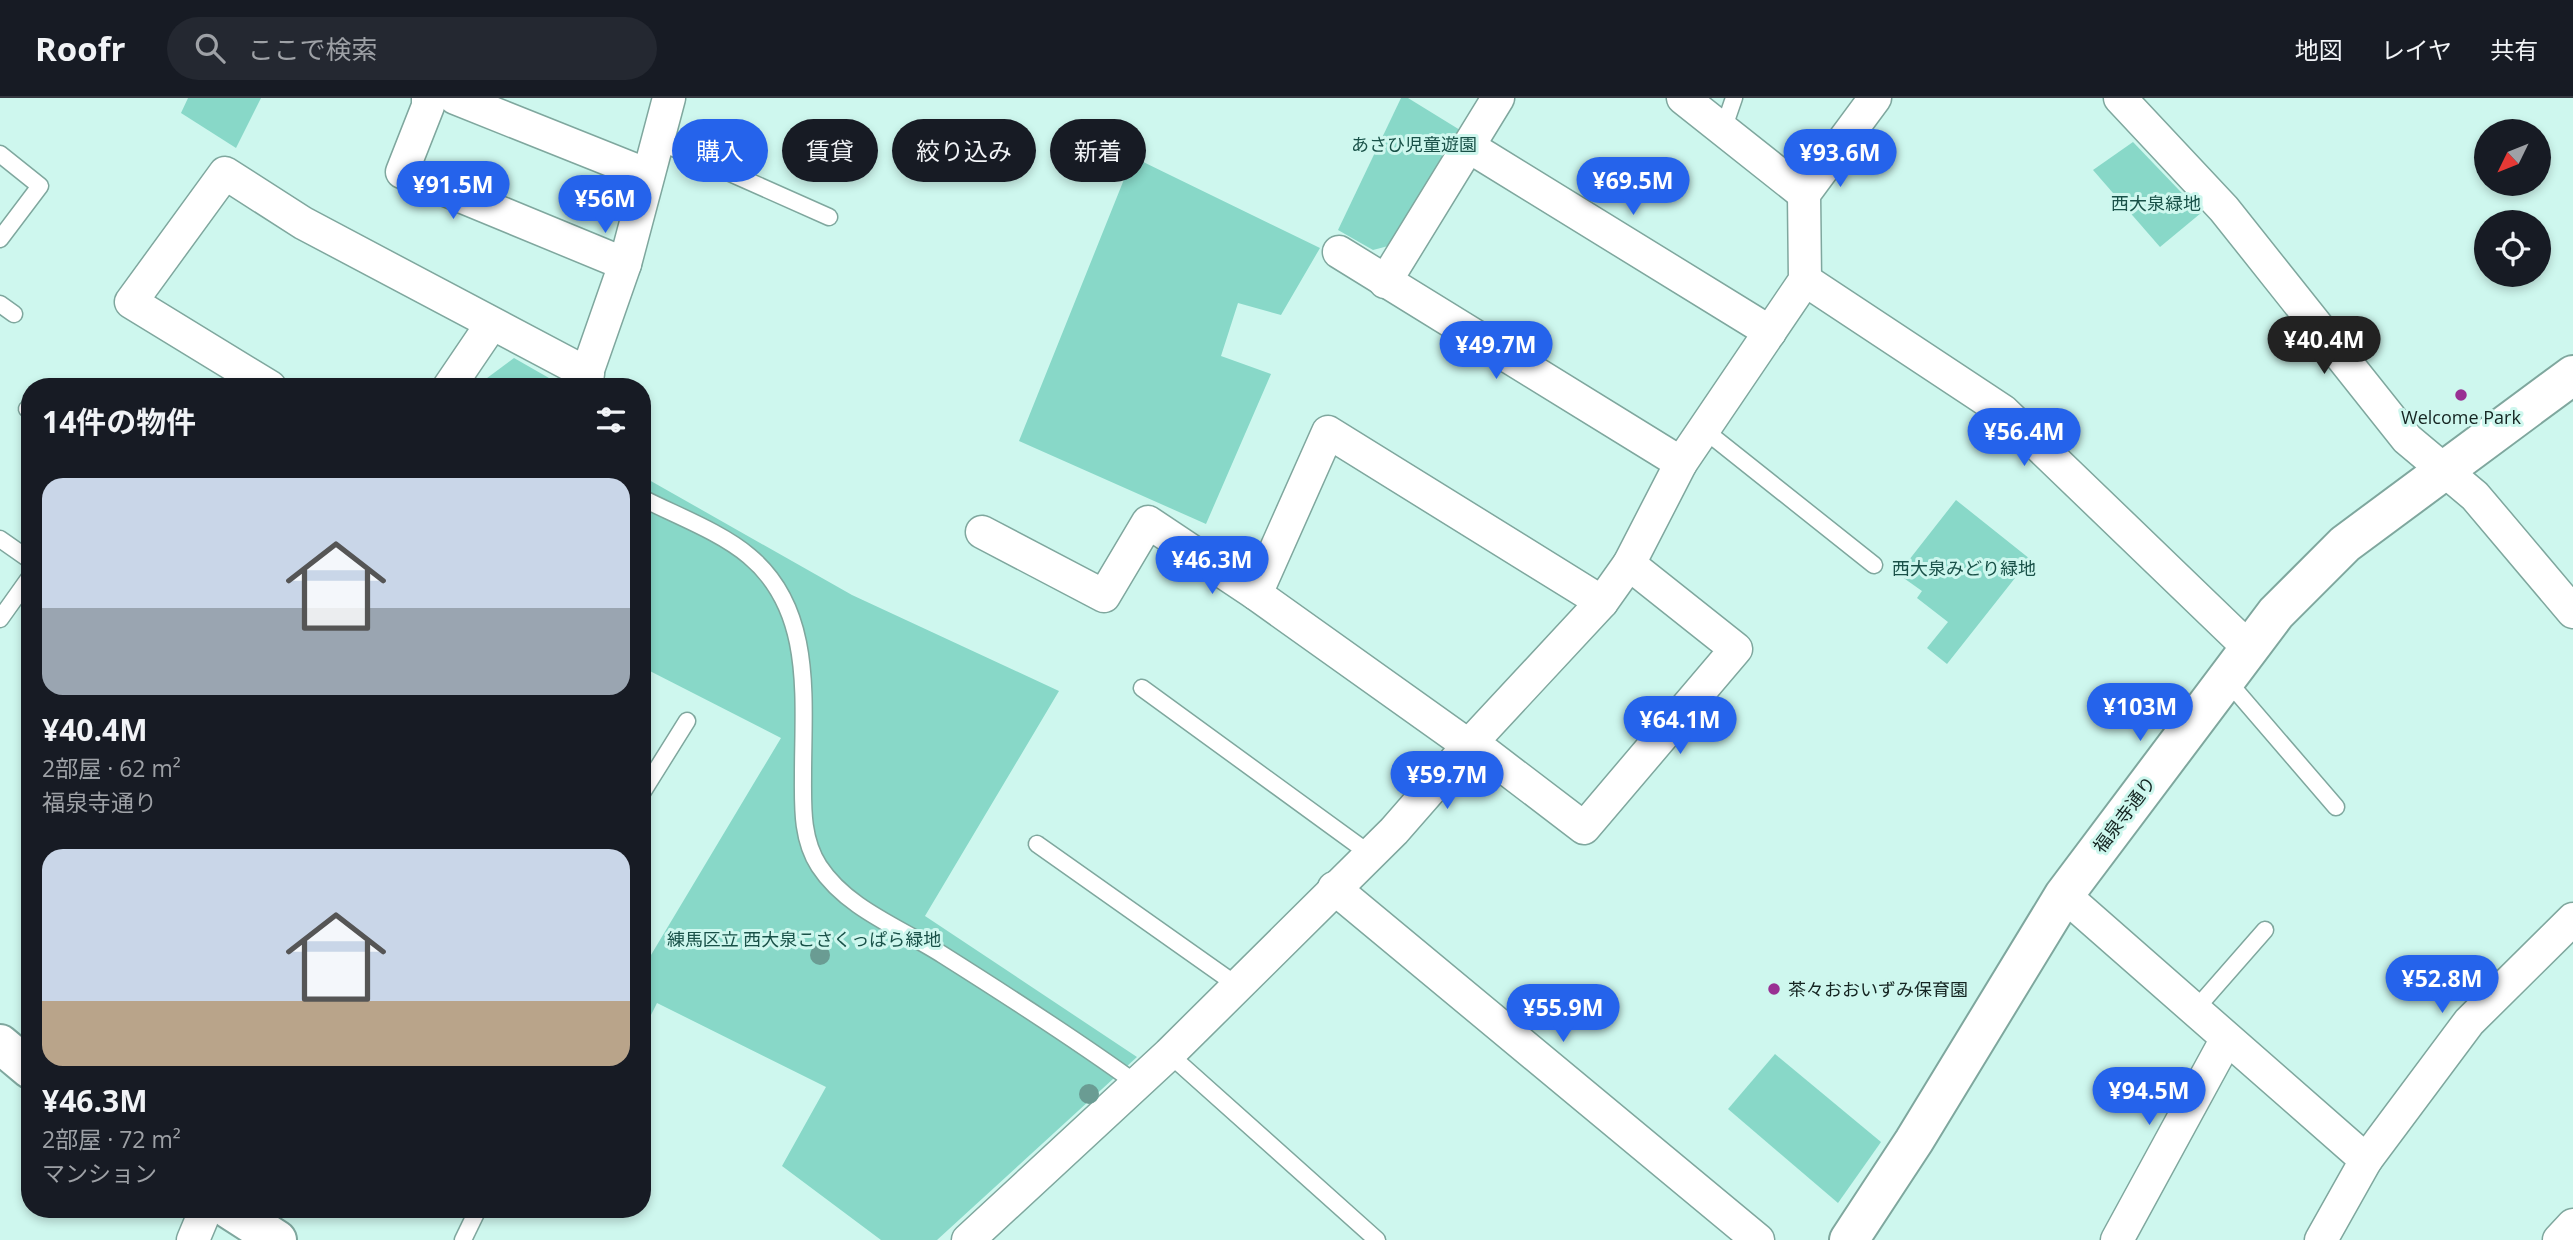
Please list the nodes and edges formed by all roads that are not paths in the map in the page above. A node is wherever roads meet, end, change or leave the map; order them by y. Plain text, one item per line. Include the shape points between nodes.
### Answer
1 (428, 98) edge
2 (455, 98) edge
3 (670, 98) edge
4 (1498, 98) edge
5 (1683, 98) edge
6 (1734, 98) edge
7 (1875, 98) edge
8 (2120, 98) edge
9 (1723, 130) junction
10 (657, 141) junction
11 (1468, 146) junction
12 (0, 154) edge
13 (648, 175) junction
14 (1804, 194) junction
15 (829, 217) dead end
16 (0, 239) edge
17 (1339, 253) dead end
18 (625, 264) junction
19 (1805, 280) junction
20 (1384, 282) junction
21 (0, 304) edge
22 (14, 314) dead end
23 (491, 325) junction
24 (1770, 332) junction
25 (2573, 375) edge
26 (255, 378) edge
27 (455, 378) edge
28 (582, 378) edge
29 (586, 378) edge
30 (1703, 429) junction
31 (1681, 463) junction
32 (2444, 470) junction
33 (651, 503) edge
34 (982, 532) dead end
35 (0, 539) edge
36 (21, 553) edge
37 (1629, 564) junction
38 (1874, 565) dead end
39 (21, 590) edge
40 (1256, 594) junction
41 (1602, 602) junction
42 (2573, 612) edge
43 (0, 619) edge
44 (2249, 648) junction
45 (2225, 678) junction
46 (1142, 688) dead end
47 (687, 721) dead end
48 (1470, 744) junction
49 (651, 775) edge
50 (2336, 807) dead end
51 (1037, 844) dead end
52 (1370, 854) junction
53 (1334, 888) junction
54 (2064, 895) junction
55 (2573, 919) edge
56 (2265, 930) dead end
57 (1238, 986) junction
58 (2194, 1011) junction
59 (2227, 1040) junction
60 (0, 1044) edge
61 (1169, 1055) junction
62 (21, 1062) edge
63 (1137, 1084) junction
64 (2366, 1160) junction
65 (202, 1218) edge
66 (243, 1218) edge
67 (474, 1218) edge
68 (2573, 1225) edge
69 (193, 1240) edge
70 (277, 1240) edge
71 (463, 1240) edge
72 (968, 1240) edge
73 (1377, 1240) edge
74 (1758, 1240) edge
75 (1849, 1240) edge
76 (2117, 1240) edge
77 (2321, 1240) edge
78 (2559, 1240) edge

1 - 18 street via 402,172
2 - 13 street
3 - 10 street
4 - 11 street
5 - 9 street
6 - 9 lane
7 - 14 street
8 - 32 street via 2224,209 2407,439
9 - 14 street
10 - 13 street
10 - 15 lane
11 - 20 street
11 - 24 street
12 - 16 lane via 40,186
13 - 18 street
14 - 19 street
17 - 20 street
18 - 29 street
19 - 24 street
19 - 44 street via 2003,411
20 - 31 street
21 - 22 lane
23 - 26 street via 303,223 225,173 131,302
23 - 27 street
23 - 28 street
24 - 30 street
25 - 32 street, 福泉寺通り
30 - 31 street
30 - 38 lane
31 - 37 street
32 - 42 street via 2475,496
32 - 44 street, 福泉寺通り via 2345,544 2293,594
33 - 63 lane via 750,556 784,597 803,667 805,833 815,859 832,883 871,913 942,954
34 - 40 street via 1104,596 1147,522
35 - 36 lane
37 - 41 street
37 - 48 street via 1736,649 1584,828
39 - 43 lane
40 - 41 street via 1328,432
40 - 48 street
41 - 48 street
44 - 45 street, 福泉寺通り
45 - 50 lane
45 - 54 street, 福泉寺通り
46 - 52 lane
47 - 49 lane
48 - 52 street
51 - 57 lane
52 - 53 street
53 - 57 street
53 - 74 street
54 - 58 street
54 - 75 street, 福泉寺通り
55 - 64 street via 2469,1022
56 - 58 lane
57 - 61 street
58 - 59 street
59 - 64 street
59 - 76 street
60 - 62 street
61 - 63 street
61 - 73 lane
63 - 72 street
64 - 77 street
65 - 69 street
66 - 70 street
67 - 71 lane
68 - 78 street

